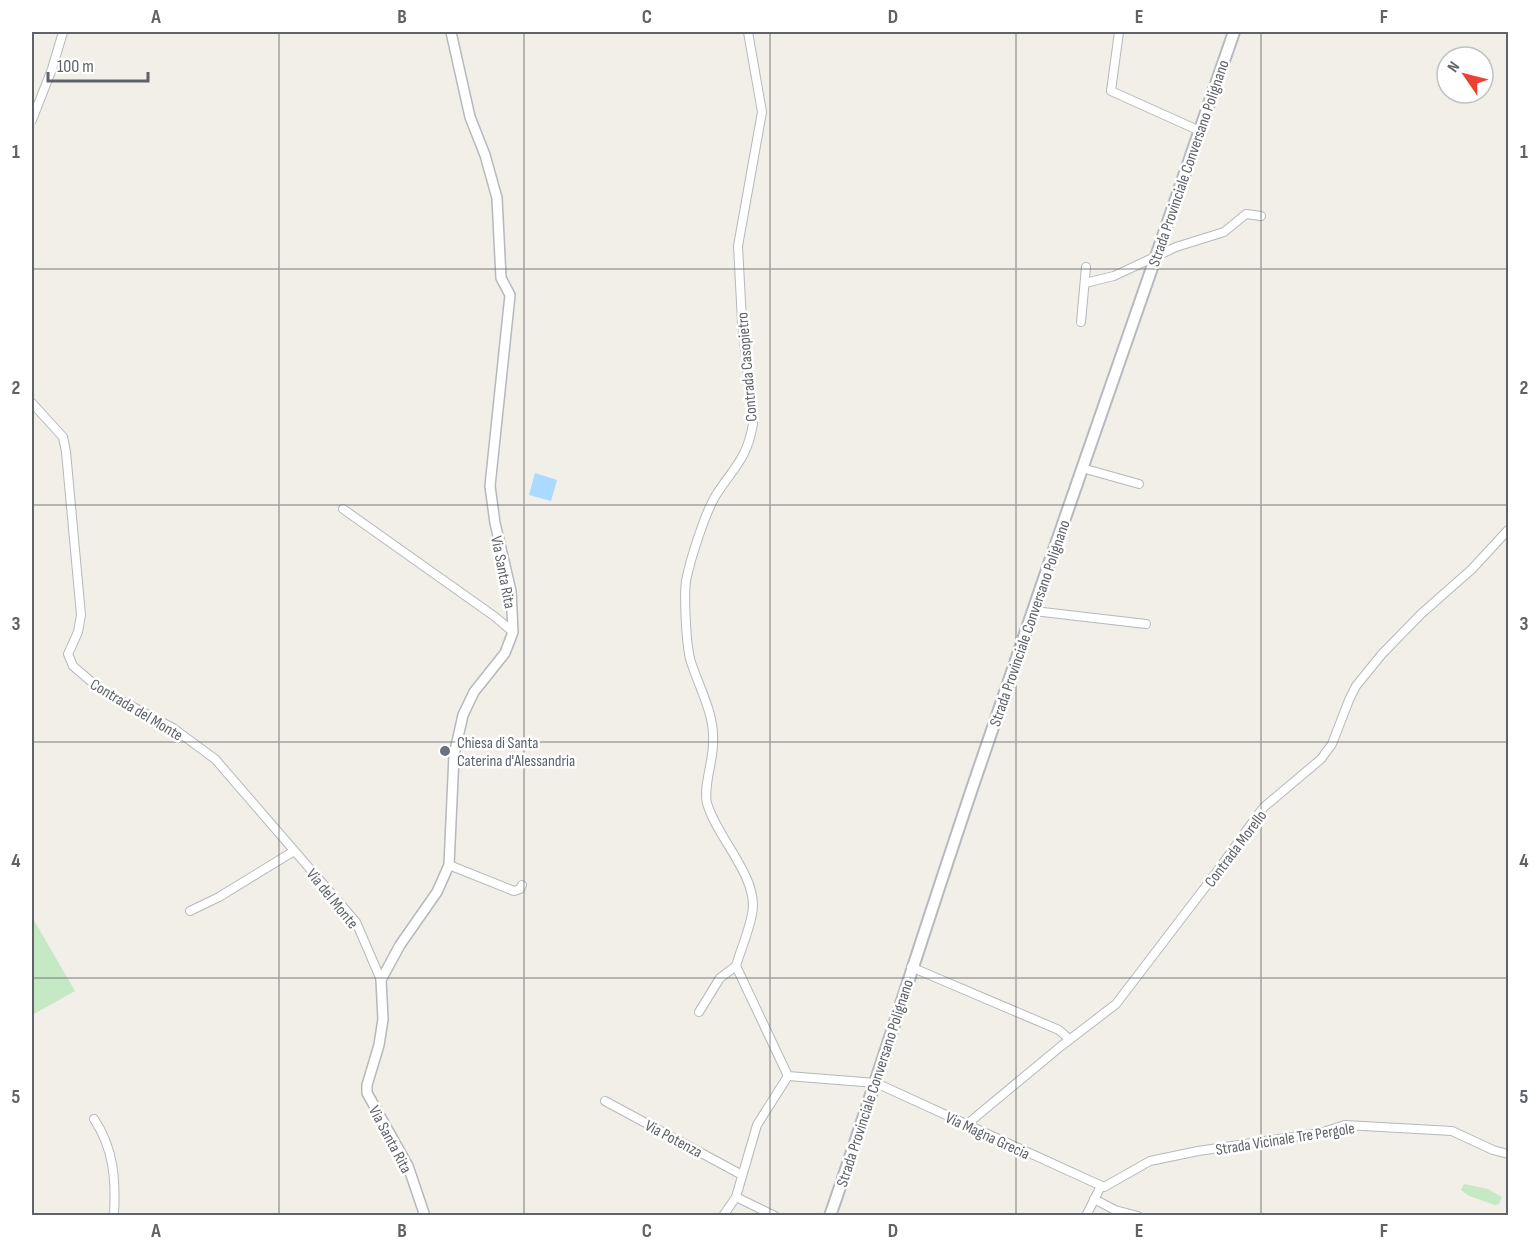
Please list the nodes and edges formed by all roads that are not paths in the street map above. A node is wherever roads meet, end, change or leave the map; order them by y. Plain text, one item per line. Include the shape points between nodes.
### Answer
1 (63, 32) edge
2 (451, 32) edge
3 (748, 32) edge
4 (1119, 32) edge
5 (1234, 32) edge
6 (32, 120) edge
7 (1200, 131) junction
8 (1261, 216) dead end
9 (1157, 256) junction
10 (1086, 267) dead end
11 (1085, 283) junction
12 (1081, 322) dead end
13 (32, 403) edge
14 (1082, 468) junction
15 (1139, 484) dead end
16 (343, 509) dead end
17 (1509, 530) edge
18 (1034, 611) junction
19 (1146, 624) dead end
20 (513, 632) junction
21 (294, 851) junction
22 (449, 865) junction
23 (522, 885) dead end
24 (190, 911) dead end
25 (736, 966) junction
26 (912, 967) junction
27 (381, 980) junction
28 (699, 1012) dead end
29 (1069, 1039) junction
30 (788, 1076) junction
31 (876, 1083) junction
32 (605, 1101) dead end
33 (94, 1119) dead end
34 (966, 1125) junction
35 (1509, 1154) edge
36 (742, 1175) junction
37 (1101, 1186) junction
38 (736, 1197) junction
39 (1094, 1199) junction
40 (114, 1215) edge
41 (425, 1215) edge
42 (723, 1215) edge
43 (775, 1215) edge
44 (830, 1215) edge
45 (1086, 1215) edge
46 (1138, 1215) edge

1 - 6 street
2 - 20 street, Via Santa Rita via 470,117 498,198 501,278 510,295 490,486 511,591
3 - 25 street, Contrada Casopietro via 762,112 738,246 753,424 740,462 715,497 686,581 690,660 712,720 706,799 712,819 753,895 753,913
4 - 7 street via 1111,91
5 - 7 main road, Strada Provinciale Conversano Polignano
7 - 9 main road, Strada Provinciale Conversano Polignano
8 - 9 street via 1246,214 1224,232
9 - 11 street via 1114,276
9 - 14 main road, Strada Provinciale Conversano Polignano
10 - 11 street
11 - 12 street
13 - 21 street, Contrada del Monte via 63,437 66,452 81,615 69,660 101,690 173,728 215,759
14 - 15 street
14 - 18 main road, Strada Provinciale Conversano Polignano
16 - 20 street
17 - 29 street, Contrada Morello via 1376,661 1348,700 1332,744 1321,759 1264,807 1116,1004
18 - 19 street
18 - 26 main road, Strada Provinciale Conversano Polignano
20 - 22 street, Via Santa Rita via 505,652 469,701 458,734
21 - 24 street
21 - 27 street, Via del Monte via 356,922
22 - 23 street via 514,891
22 - 27 street, Via Santa Rita via 437,892
25 - 28 street via 720,978
25 - 30 street
26 - 29 street via 1059,1030
26 - 31 main road, Strada Provinciale Conversano Polignano
27 - 41 street, Via Santa Rita via 383,1019 367,1093 408,1166
29 - 34 street, Contrada Morello
30 - 31 street
30 - 36 street via 757,1125
31 - 34 street, Via Magna Grecia
31 - 44 main road, Strada Provinciale Conversano Polignano
32 - 36 street, Via Potenza
33 - 40 street via 104,1134 116,1178
34 - 37 street, Via Magna Grecia
35 - 37 street, Strada Vicinale Tre Pergole via 1452,1131 1345,1125 1150,1161
36 - 38 street
37 - 39 street
38 - 42 street
38 - 43 street
39 - 45 street
39 - 46 street via 1115,1210

